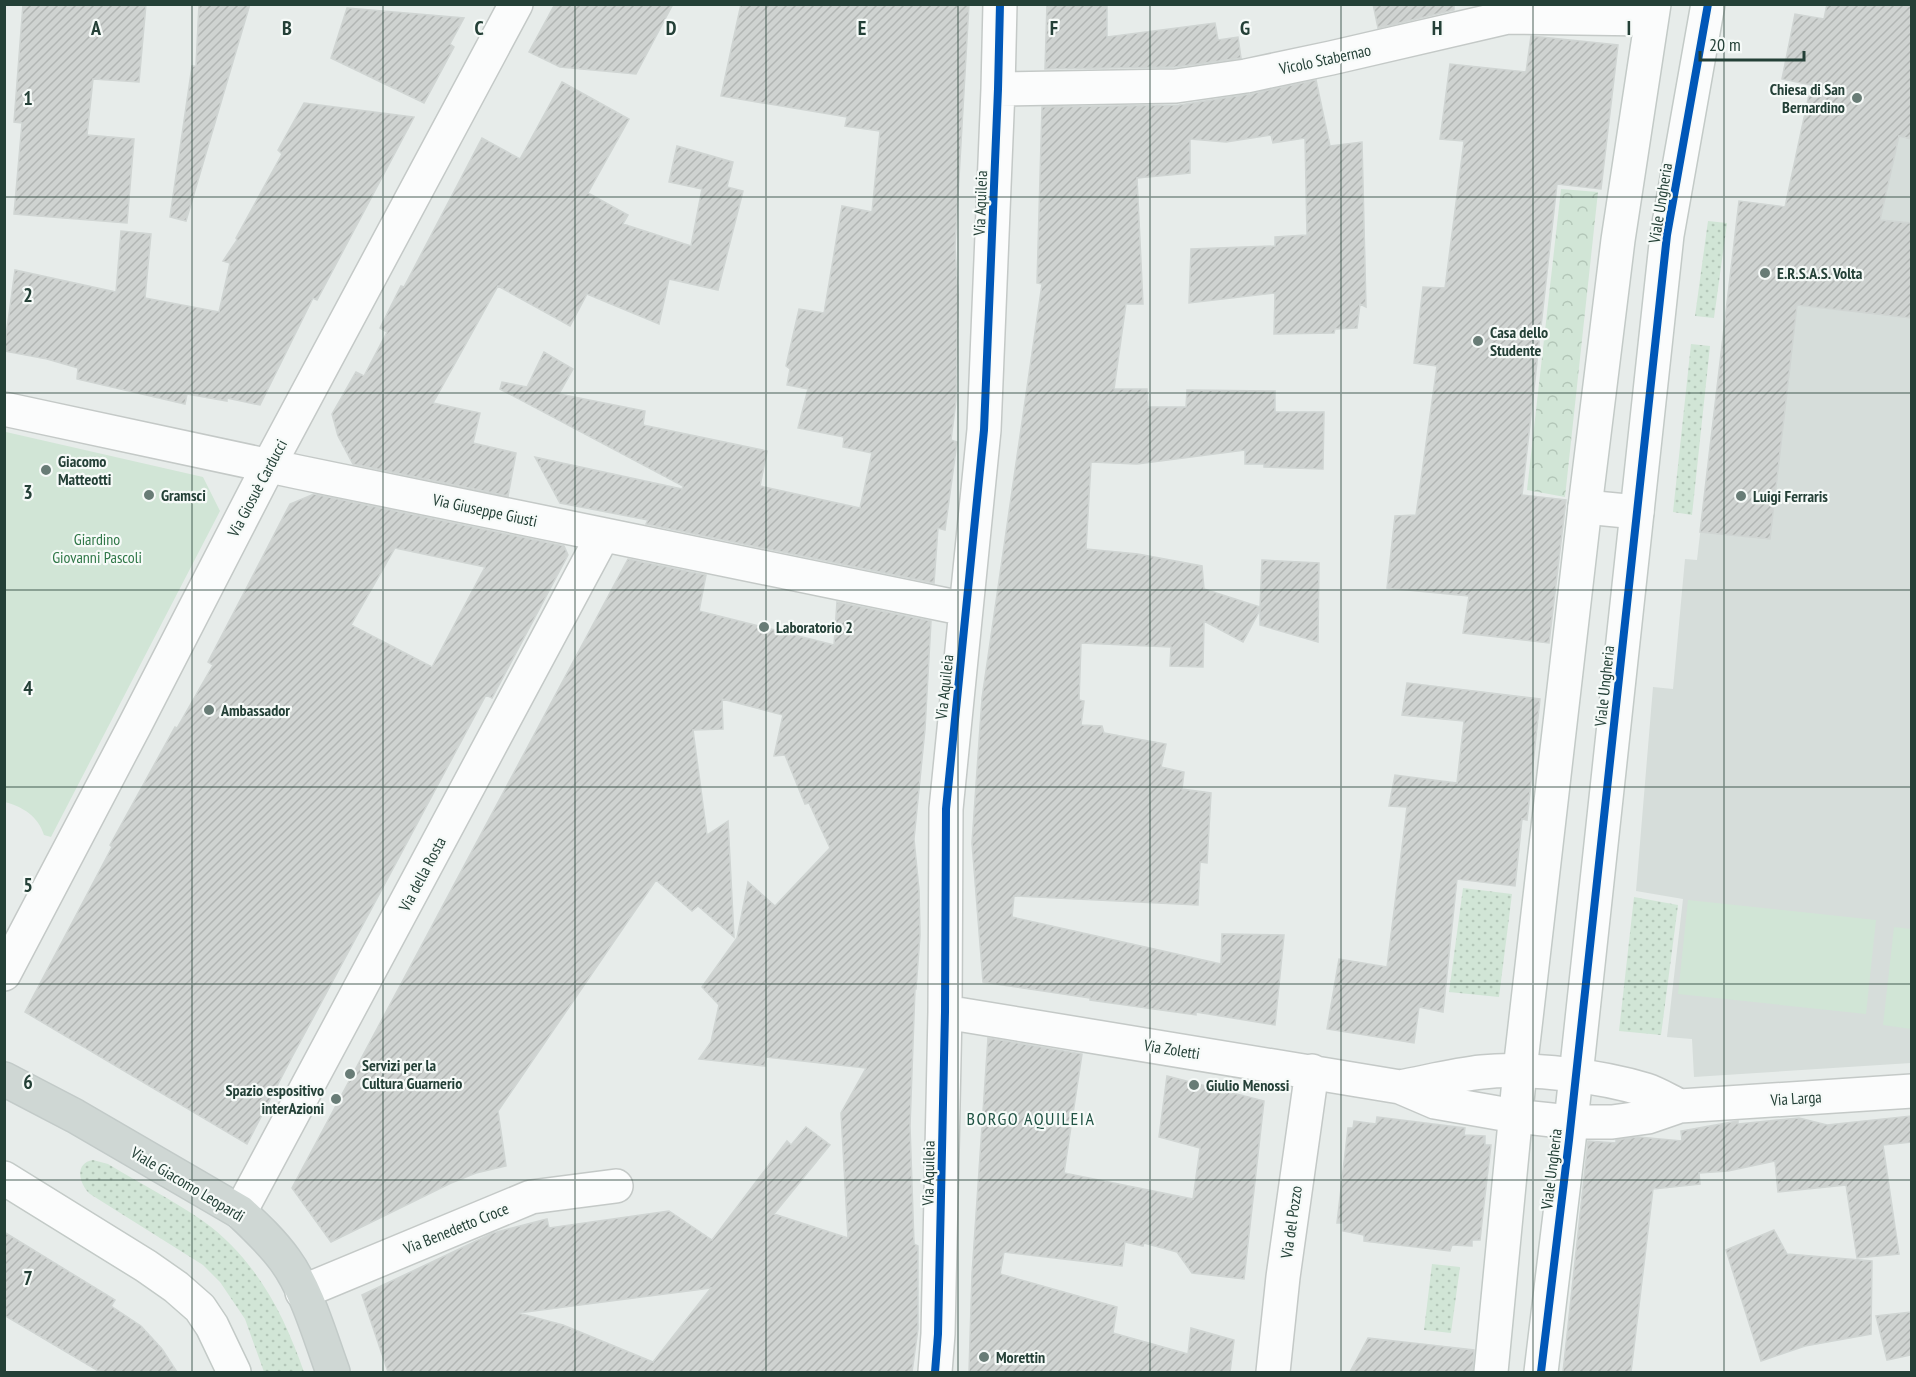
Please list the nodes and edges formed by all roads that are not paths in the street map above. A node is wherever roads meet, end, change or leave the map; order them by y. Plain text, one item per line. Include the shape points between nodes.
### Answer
1 (516, 4) edge
2 (1000, 4) edge
3 (1708, 4) edge
4 (1652, 12) edge
5 (998, 89) junction
6 (4, 409) edge
7 (269, 465) junction
8 (1585, 507) junction
9 (1637, 512) junction
10 (603, 535) junction
11 (966, 609) junction
12 (4, 974) edge
13 (945, 1012) junction
14 (1520, 1070) junction
15 (1312, 1071) junction
16 (1575, 1076) junction
17 (4, 1079) edge
18 (1400, 1087) junction
19 (1911, 1091) edge
20 (1680, 1106) junction
21 (1515, 1116) junction
22 (1570, 1122) junction
23 (4, 1178) edge
24 (616, 1186) dead end
25 (240, 1212) junction
26 (302, 1292) junction
27 (234, 1372) edge
28 (333, 1372) edge
29 (935, 1372) edge
30 (1273, 1372) edge
31 (1491, 1372) edge
32 (1541, 1372) edge

1 - 7 street, Via Giosuè Carducci
2 - 5 street, Via Aquileia
3 - 9 street, Viale Ungheria via 1667,235
4 - 5 street, Vicolo Stabernao via 1508,17 1246,76 1176,86
4 - 8 street via 1618,240
5 - 11 street, Via Aquileia via 984,430
6 - 7 street, Via Giuseppe Giusti
7 - 10 street, Via Giuseppe Giusti
7 - 12 street, Via Giosuè Carducci
8 - 9 street
8 - 14 street
9 - 16 street, Viale Ungheria
10 - 11 street, Via Giuseppe Giusti
10 - 25 street, Via della Rosta
11 - 13 street, Via Aquileia via 946,808
13 - 15 street, Via Zoletti
13 - 29 street, Via Aquileia
14 - 16 street
14 - 18 street, Via Zoletti via 1481,1072
14 - 21 street
15 - 18 street, Via Zoletti
15 - 30 street, Via del Pozzo
16 - 20 street via 1648,1090
16 - 22 street, Viale Ungheria
17 - 25 main road, Viale Giacomo Leopardi
18 - 21 street, Via Zoletti via 1435,1102
19 - 20 street, Via Larga
20 - 22 street, Via Larga via 1648,1118
21 - 22 street, Viale Ungheria
21 - 31 street
22 - 32 street, Viale Ungheria
23 - 27 street via 176,1287 200,1308
24 - 26 street, Via Benedetto Croce via 531,1197
25 - 26 main road, Viale Giacomo Leopardi via 286,1261
26 - 28 main road, Viale Giacomo Leopardi

